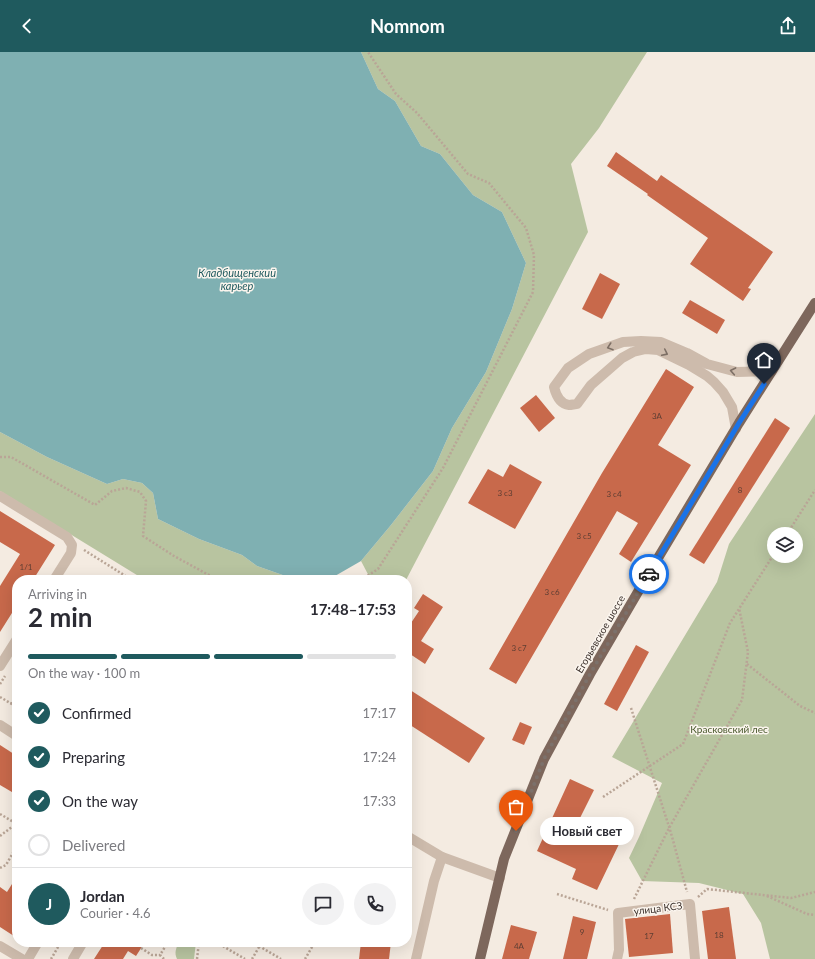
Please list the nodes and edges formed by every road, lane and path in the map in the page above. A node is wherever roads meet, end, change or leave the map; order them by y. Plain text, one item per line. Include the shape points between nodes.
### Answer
1 (368, 52) edge
2 (815, 302) edge
3 (772, 371) junction
4 (736, 430) junction
5 (0, 457) edge
6 (815, 490) edge
7 (0, 496) edge
8 (791, 527) edge
9 (81, 556) dead end
10 (768, 563) edge
11 (57, 575) edge
12 (124, 575) edge
13 (209, 575) edge
14 (369, 575) edge
15 (739, 608) junction
16 (12, 647) edge
17 (747, 664) junction
18 (0, 666) edge
19 (0, 697) edge
20 (11, 704) edge
21 (631, 708) dead end
22 (815, 713) edge
23 (0, 725) edge
24 (12, 733) edge
25 (650, 766) junction
26 (603, 797) dead end
27 (0, 814) edge
28 (12, 821) edge
29 (12, 828) edge
30 (670, 828) junction
31 (0, 836) edge
32 (412, 839) edge
33 (442, 856) junction
34 (12, 857) edge
35 (0, 868) edge
36 (500, 878) junction
37 (815, 892) edge
38 (557, 894) dead end
39 (765, 895) junction
40 (690, 904) junction
41 (623, 912) junction
42 (815, 915) edge
43 (0, 946) edge
44 (35, 947) edge
45 (58, 947) edge
46 (80, 947) edge
47 (165, 947) edge
48 (198, 947) edge
49 (225, 947) edge
50 (258, 947) edge
51 (261, 947) edge
52 (312, 947) edge
53 (141, 948) dead end
54 (160, 955) junction
55 (22, 959) edge
56 (28, 959) edge
57 (51, 959) edge
58 (73, 959) edge
59 (164, 959) edge
60 (197, 959) edge
61 (245, 959) edge
62 (252, 959) edge
63 (280, 959) edge
64 (305, 959) edge
65 (416, 959) edge
66 (480, 959) edge
67 (616, 959) edge
68 (695, 959) edge

1 - 14 path via 396,94 417,113 468,174 489,183 526,228 534,255 533,292 443,468 378,569
2 - 3 main road, Егорьевское шоссе
3 - 4 main road, Егорьевское шоссе
3 -> 4 street via 737,372 707,364 661,342 641,340 623,342 589,354 568,368 554,387 560,400 568,405 576,404 591,385 622,358 646,349 658,350 707,376 724,392 732,407
4 - 36 main road, Егорьевское шоссе via 590,674 544,759 504,860
5 - 13 path via 11,457 96,505 112,491 126,488 140,492 146,501 143,536
6 - 8 path
7 - 11 street via 67,537 72,545 71,553
9 - 12 path via 84,550
10 - 15 path
15 - 17 path via 748,652
15 - 25 path via 730,623 683,744
16 - 18 street
17 - 22 path via 800,706
17 - 30 path via 742,700
19 - 20 path
21 - 25 path
23 - 24 street
25 - 26 path
25 - 30 path
27 - 28 path
29 - 31 path
30 - 40 path
30 - 41 path
32 - 33 street
33 - 36 street
33 - 65 street
34 - 35 path
36 - 66 main road, Егорьевское шоссе
37 - 39 path via 791,898
38 - 41 path
39 - 40 path via 707,889
39 - 42 path via 807,914
40 - 41 street, улица КСЗ
40 - 68 street, улица КСЗ
41 - 67 street
43 - 55 street
44 - 56 street
45 - 57 path
46 - 58 street
47 - 54 path
48 - 60 path
49 - 61 path
50 - 62 path
51 - 63 path
52 - 64 path
53 - 54 path via 152,955
54 - 59 path

